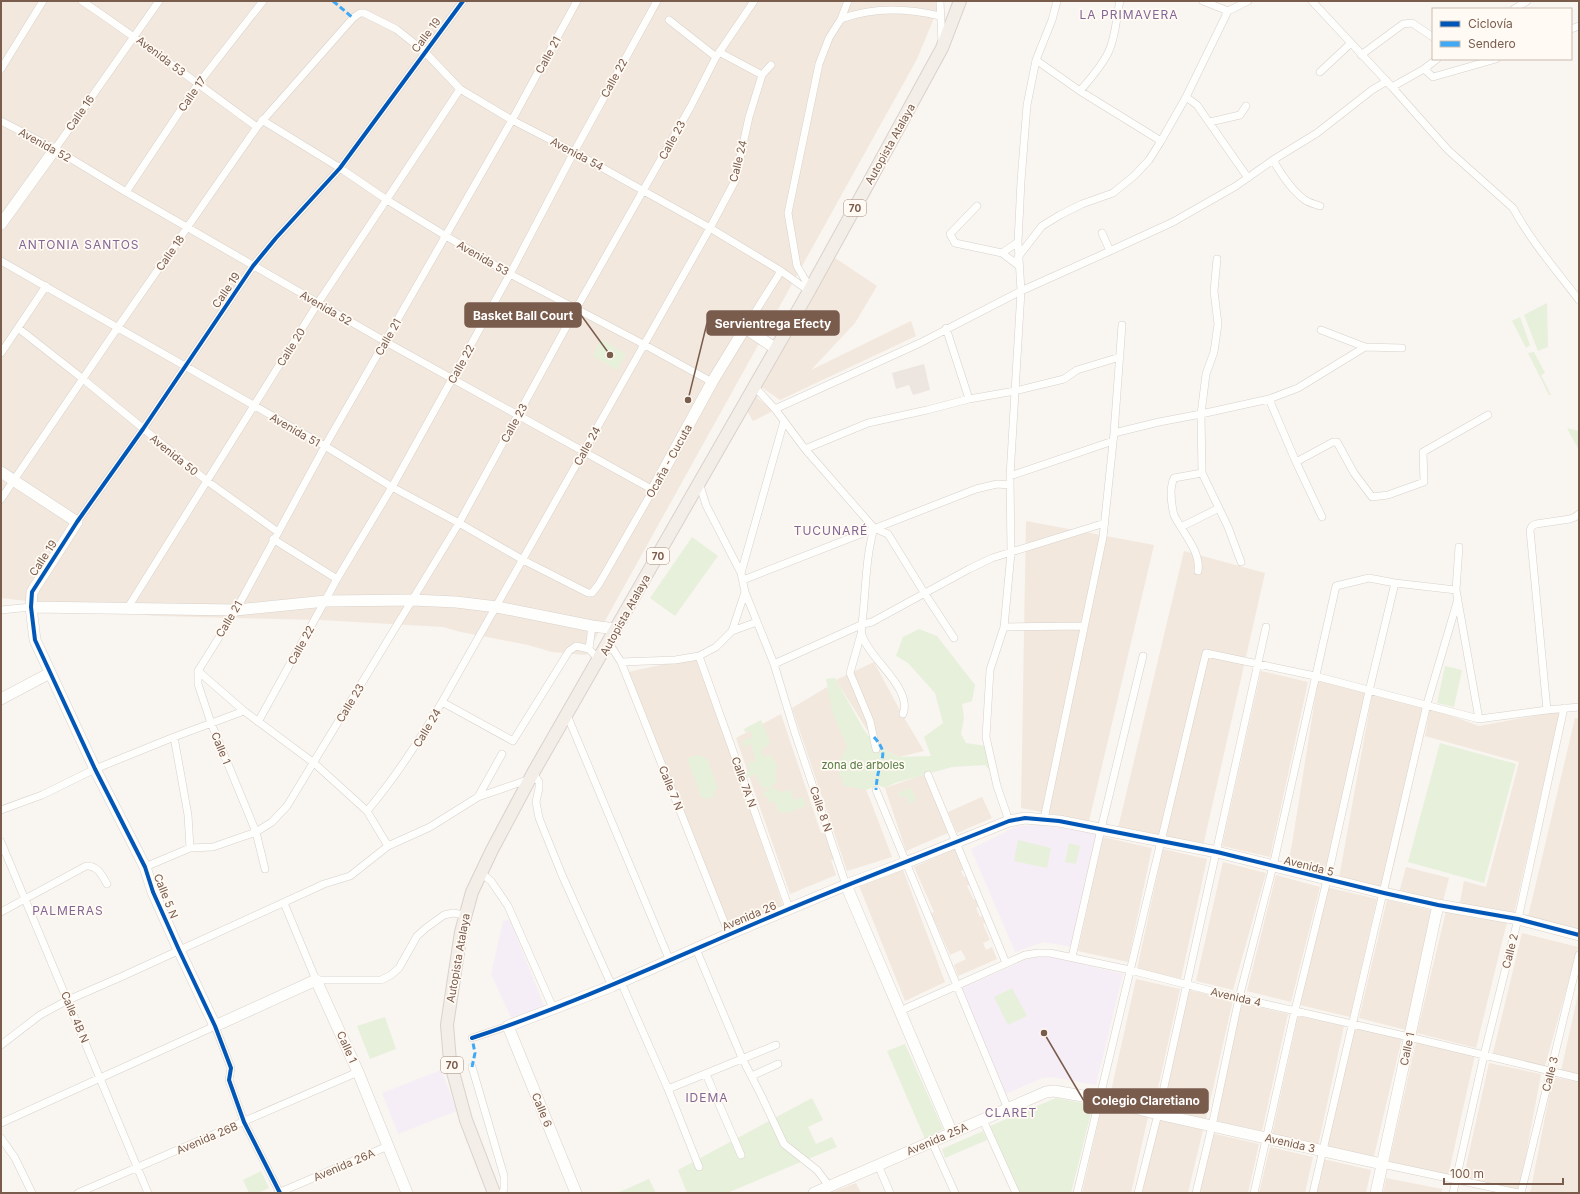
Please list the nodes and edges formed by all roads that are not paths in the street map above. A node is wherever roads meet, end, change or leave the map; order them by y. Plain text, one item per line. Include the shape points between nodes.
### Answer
1 (44, 1) edge
2 (82, 1) edge
3 (159, 1) edge
4 (263, 1) edge
5 (463, 1) edge
6 (577, 1) edge
7 (657, 1) edge
8 (754, 1) edge
9 (848, 1) edge
10 (940, 1) edge
11 (960, 1) edge
12 (1057, 1) edge
13 (1120, 1) edge
14 (1203, 1) edge
15 (1248, 1) edge
16 (1312, 1) edge
17 (1527, 1) edge
18 (1516, 8) edge
19 (1228, 11) junction
20 (940, 16) junction
21 (353, 18) joint
22 (841, 19) junction
23 (669, 20) dead end
24 (135, 36) junction
25 (1432, 36) edge
26 (1351, 43) junction
27 (942, 48) junction
28 (425, 52) junction
29 (717, 54) junction
30 (1361, 54) junction
31 (1036, 60) junction
32 (1436, 60) edge
33 (1492, 60) edge
34 (771, 65) dead end
35 (1, 69) edge
36 (1424, 69) junction
37 (1320, 72) dead end
38 (762, 75) junction
39 (1387, 81) junction
40 (198, 84) junction
41 (1392, 87) junction
42 (460, 89) junction
43 (1080, 91) junction
44 (1186, 98) junction
45 (1246, 106) dead end
46 (262, 120) junction
47 (512, 120) junction
48 (1, 121) edge
49 (1210, 122) junction
50 (257, 127) junction
51 (1161, 141) junction
52 (54, 149) junction
53 (574, 152) junction
54 (1274, 160) junction
55 (340, 168) junction
56 (1248, 178) junction
57 (644, 190) junction
58 (126, 192) junction
59 (387, 200) junction
60 (977, 206) dead end
61 (1320, 206) dead end
62 (1, 224) edge
63 (188, 226) junction
64 (710, 228) junction
65 (1102, 233) dead end
66 (446, 236) junction
67 (1018, 242) junction
68 (1110, 251) junction
69 (1002, 253) junction
70 (1018, 257) junction
71 (1217, 259) dead end
72 (1, 261) edge
73 (253, 266) junction
74 (1019, 266) junction
75 (781, 271) junction
76 (510, 274) junction
77 (46, 286) junction
78 (809, 290) junction
79 (1021, 291) junction
80 (1579, 300) edge
81 (318, 303) junction
82 (576, 310) junction
83 (1122, 325) dead end
84 (118, 327) junction
85 (18, 328) junction
86 (745, 328) junction
87 (946, 328) junction
88 (1321, 330) dead end
89 (386, 342) junction
90 (645, 345) junction
91 (1365, 347) junction
92 (776, 348) junction
93 (1402, 348) dead end
94 (1, 353) edge
95 (1120, 357) junction
96 (186, 367) junction
97 (83, 379) junction
98 (452, 379) junction
99 (712, 382) junction
100 (754, 386) junction
101 (1015, 391) junction
102 (969, 399) junction
103 (1269, 399) junction
104 (254, 406) junction
105 (775, 409) junction
106 (1201, 414) junction
107 (1488, 415) dead end
108 (518, 416) junction
109 (784, 422) junction
110 (143, 430) junction
111 (1114, 433) junction
112 (1113, 441) junction
113 (325, 446) junction
114 (806, 449) junction
115 (584, 452) junction
116 (1296, 462) junction
117 (1, 472) edge
118 (1202, 473) junction
119 (1010, 476) junction
120 (207, 481) junction
121 (14, 482) junction
122 (699, 482) junction
123 (1010, 485) junction
124 (392, 487) junction
125 (653, 490) junction
126 (1, 499) edge
127 (1219, 508) junction
128 (1579, 514) edge
129 (1322, 517) dead end
130 (77, 522) junction
131 (459, 523) junction
132 (1105, 523) junction
133 (1180, 527) junction
134 (874, 528) junction
135 (278, 532) junction
136 (273, 539) junction
137 (1459, 547) dead end
138 (1011, 553) junction
139 (524, 560) junction
140 (1241, 562) dead end
141 (1198, 571) dead end
142 (742, 576) junction
143 (337, 579) junction
144 (1395, 583) junction
145 (1456, 590) junction
146 (745, 592) junction
147 (592, 593) joint
148 (925, 594) junction
149 (1458, 599) junction
150 (413, 600) junction
151 (326, 601) junction
152 (31, 607) junction
153 (497, 607) junction
154 (127, 609) junction
155 (1, 610) edge
156 (236, 610) junction
157 (757, 622) junction
158 (863, 624) junction
159 (592, 626) junction
160 (1084, 626) junction
161 (1004, 627) junction
162 (1266, 627) dead end
163 (616, 629) junction
164 (732, 631) junction
165 (861, 634) junction
166 (954, 638) dead end
167 (609, 643) junction
168 (588, 649) junction
169 (699, 656) junction
170 (1143, 656) dead end
171 (599, 660) junction
172 (621, 662) junction
173 (774, 664) junction
174 (1257, 665) junction
175 (198, 671) junction
176 (50, 673) junction
177 (1315, 676) junction
178 (1369, 691) junction
179 (1, 699) edge
180 (442, 702) junction
181 (1427, 704) junction
182 (1579, 707) edge
183 (1564, 708) junction
184 (1547, 710) junction
185 (244, 711) junction
186 (903, 714) dead end
187 (567, 715) junction
188 (1479, 719) junction
189 (258, 722) junction
190 (211, 723) junction
191 (174, 737) junction
192 (876, 749) dead end
193 (502, 754) dead end
194 (314, 763) junction
195 (95, 769) junction
196 (928, 775) dead end
197 (532, 776) junction
198 (876, 790) dead end
199 (478, 797) junction
200 (1, 810) edge
201 (367, 811) junction
202 (1040, 819) junction
203 (1010, 821) junction
204 (1101, 829) junction
205 (256, 832) junction
206 (1161, 841) junction
207 (1, 842) edge
208 (956, 843) junction
209 (388, 846) junction
210 (190, 848) junction
211 (1217, 852) junction
212 (905, 863) junction
213 (1273, 866) junction
214 (145, 867) junction
215 (265, 869) dead end
216 (480, 873) junction
217 (1327, 880) junction
218 (107, 884) dead end
219 (846, 884) junction
220 (1384, 894) junction
221 (24, 900) junction
222 (284, 903) junction
223 (1438, 905) junction
224 (789, 908) junction
225 (1, 912) edge
226 (465, 915) junction
227 (1518, 919) junction
228 (729, 934) junction
229 (1579, 935) edge
230 (179, 950) junction
231 (696, 950) junction
232 (1579, 955) edge
233 (1072, 957) junction
234 (670, 961) junction
235 (1006, 963) junction
236 (1130, 970) junction
237 (316, 980) junction
238 (1186, 985) junction
239 (612, 986) junction
240 (956, 986) junction
241 (624, 989) dead end
242 (1239, 998) junction
243 (68, 1000) junction
244 (553, 1008) junction
245 (1295, 1010) junction
246 (900, 1011) junction
247 (1352, 1024) junction
248 (215, 1026) junction
249 (508, 1026) junction
250 (1409, 1037) junction
251 (472, 1038) dead end
252 (1, 1045) edge
253 (776, 1045) dead end
254 (1484, 1055) junction
255 (742, 1058) junction
256 (778, 1064) dead end
257 (472, 1067) dead end
258 (1551, 1071) junction
259 (358, 1072) junction
260 (706, 1074) junction
261 (752, 1076) junction
262 (1579, 1078) edge
263 (100, 1079) junction
264 (668, 1089) junction
265 (1062, 1092) joint
266 (1100, 1099) junction
267 (1008, 1109) junction
268 (1158, 1114) junction
269 (982, 1120) junction
270 (244, 1122) junction
271 (1, 1123) edge
272 (1212, 1126) junction
273 (952, 1133) junction
274 (1267, 1137) junction
275 (1, 1138) edge
276 (932, 1142) junction
277 (388, 1146) junction
278 (1323, 1151) junction
279 (742, 1155) dead end
280 (1382, 1164) junction
281 (878, 1165) junction
282 (699, 1167) dead end
283 (137, 1168) junction
284 (1455, 1180) junction
285 (822, 1190) edge
286 (32, 1193) edge
287 (78, 1193) edge
288 (148, 1193) edge
289 (279, 1193) edge
290 (407, 1193) edge
291 (494, 1193) edge
292 (502, 1193) edge
293 (576, 1193) edge
294 (890, 1193) edge
295 (955, 1193) edge
296 (1016, 1193) edge
297 (1077, 1193) edge
298 (1138, 1193) edge
299 (1196, 1193) edge
300 (1254, 1193) edge
301 (1313, 1193) edge
302 (1376, 1193) edge
303 (1453, 1193) edge
304 (1518, 1193) edge
305 (1521, 1193) edge

1 - 35 street
2 - 24 street, Avenida 53
3 - 24 street, Calle 16
4 - 40 street, Calle 17
5 - 28 street, Calle 19
6 - 47 street, Calle 21
7 - 53 street, Calle 22
8 - 29 street, Calle 23
9 - 22 street
10 - 20 street
11 - 27 main road, Autopista Atalaya / 70
12 - 31 street
13 - 43 street via 1108,53
14 - 19 street
15 - 19 street
16 - 26 street
17 - 18 street
19 - 44 street
20 - 22 street via 898,9 873,10
20 - 27 street
21 - 28 street, Avenida 54 via 364,13 396,29
21 - 46 street, Calle 18
22 - 78 street via 829,38 819,64 788,213 797,266
23 - 29 street
24 - 40 street, Avenida 53
24 - 52 street, Calle 16
25 - 30 street via 1412,23 1404,24
26 - 30 street
26 - 37 street
27 - 78 main road, Autopista Atalaya / 70
28 - 42 street, Avenida 54
28 - 55 street, Calle 19
29 - 38 street
29 - 57 street, Calle 23
30 - 39 street
31 - 43 street
31 - 67 street via 1027,105
32 - 36 street
33 - 36 street via 1433,77
34 - 38 street, Calle 24
36 - 41 street
38 - 64 street, Calle 24 via 749,117 735,181
39 - 41 street
39 - 54 street via 1317,133
40 - 50 street, Avenida 53
40 - 58 street, Calle 17
41 - 80 street via 1448,150 1513,208 1519,220
42 - 47 street, Avenida 54
42 - 59 street, Calle 20
43 - 51 street
44 - 49 street via 1197,105
44 - 51 street
45 - 49 street via 1240,115
46 - 50 street, Calle 18
46 - 55 street, Avenida 53
47 - 53 street, Avenida 54
47 - 66 street, Calle 21
48 - 52 street, Avenida 52
49 - 56 street
50 - 63 street, Calle 18
51 - 70 street via 1130,180 1113,193 1076,207 1042,226
52 - 58 street, Avenida 52
52 - 62 street, Calle 16
53 - 57 street, Avenida 54
53 - 76 street, Calle 22
54 - 56 street
54 - 61 street via 1297,193
55 - 59 street, Avenida 53
55 - 73 street, Calle 19
56 - 68 street via 1173,222
57 - 64 street, Avenida 54
57 - 82 street, Calle 23
58 - 63 street, Avenida 52
59 - 66 street, Avenida 53
59 - 81 street, Calle 20
60 - 69 street via 950,234 951,239 955,243
63 - 73 street, Avenida 52
63 - 84 street, Calle 18
64 - 75 street, Avenida 54
64 - 90 street, Calle 24
65 - 68 street
66 - 76 street, Avenida 53
66 - 89 street, Calle 21
67 - 69 street
67 - 70 street
68 - 79 street
69 - 74 street
70 - 74 street
71 - 106 street via 1214,291 1218,324 1214,352 1206,374
72 - 77 street, Avenida 51
73 - 81 street, Avenida 52
73 - 96 street, Calle 19
74 - 79 street
75 - 78 street, Avenida 54
75 - 86 street, Ocaña - Cucuta
76 - 82 street, Avenida 53
76 - 98 street, Calle 22
77 - 84 street, Avenida 51
77 - 85 street
78 - 92 main road, Autopista Atalaya / 70
79 - 87 street
79 - 101 street
81 - 89 street, Avenida 52
81 - 104 street, Calle 20
82 - 90 street, Avenida 53
82 - 108 street, Calle 23
83 - 95 street
84 - 96 street, Avenida 51
84 - 97 street, Calle 18
85 - 94 street
85 - 97 street, Avenida 50
86 - 92 street
86 - 99 street, Ocaña - Cucuta
87 - 102 street
87 - 105 street via 882,361
88 - 91 street
89 - 98 street, Avenida 52
89 - 113 street, Calle 21
90 - 99 street, Avenida 53
90 - 115 street, Calle 24
91 - 93 street
91 - 103 street via 1298,388
92 - 100 main road, Autopista Atalaya / 70
95 - 101 street via 1077,370 1064,379
95 - 111 street
96 - 104 street, Avenida 51
96 - 110 street, Calle 19
97 - 110 street, Avenida 50
97 - 121 street, Calle 18
98 - 108 street, Avenida 52
98 - 124 street, Calle 22
99 - 125 street, Ocaña - Cucuta
100 - 105 street
100 - 122 main road, Autopista Atalaya / 70
101 - 102 street
101 - 119 street
102 - 114 street via 868,423
103 - 106 street
103 - 116 street
104 - 113 street, Avenida 51
104 - 120 street, Calle 20
105 - 109 street
106 - 111 street
106 - 118 street
107 - 116 street via 1423,452 1424,482 1388,495 1374,498 1369,495 1337,442
108 - 115 street, Avenida 52
108 - 131 street, Calle 23
109 - 114 street
109 - 142 street
110 - 120 street, Avenida 50
110 - 130 street, Calle 19
111 - 112 street
112 - 119 street
112 - 132 street
113 - 124 street, Avenida 51
113 - 135 street, Calle 21
114 - 134 street
115 - 125 street, Avenida 52
115 - 139 street, Calle 24
116 - 129 street
117 - 121 street
118 - 127 street
118 - 133 street via 1174,478 1172,482 1174,513
119 - 123 street
120 - 135 street, Avenida 50
120 - 154 street, Calle 20
121 - 126 street, Calle 18
121 - 130 street
122 - 142 street, Calle 8 N via 706,505
122 - 163 main road, Autopista Atalaya / 70
123 - 134 street via 997,484 976,489
123 - 138 street
124 - 131 street, Avenida 51
124 - 143 street, Calle 22
125 - 147 street, Ocaña - Cucuta
127 - 133 street
127 - 140 street
128 - 184 street via 1570,519 1536,524 1530,530
130 - 152 street, Calle 19 via 32,592
131 - 139 street, Avenida 51
131 - 150 street, Calle 23
132 - 138 street
132 - 160 street
133 - 141 street via 1195,554
134 - 142 street
134 - 148 street via 888,534
134 - 158 street via 870,544
135 - 136 street, Calle 21
136 - 143 street
136 - 156 street, Calle 21
137 - 145 street
138 - 148 street via 992,558
138 - 161 street
139 - 147 street, Avenida 51 via 582,591
139 - 153 street, Calle 24
142 - 146 street, Calle 8 N
143 - 151 street, Calle 22
144 - 145 street
144 - 177 street via 1369,578 1336,586
144 - 178 street
145 - 149 street
146 - 157 street, Calle 8 N
146 - 164 street
148 - 158 street via 872,622
148 - 166 street
149 - 181 street
149 - 188 street
150 - 151 street
150 - 153 street
150 - 194 street, Calle 23
151 - 156 street
151 - 189 street, Calle 22
152 - 154 street
152 - 155 street
152 - 176 street, Calle 5 N via 35,640
153 - 159 street
153 - 180 street, Calle 24
154 - 156 street
156 - 175 street, Calle 21
157 - 164 street
157 - 173 street, Calle 8 N
158 - 165 street
158 - 173 street
159 - 163 street
159 - 168 street
160 - 161 street
160 - 202 street
161 - 203 street via 990,670 986,738 997,786
162 - 174 street
163 - 167 main road, Autopista Atalaya / 70
164 - 169 street via 716,647
165 - 186 street via 898,687 905,707
165 - 192 street via 850,674 870,721
167 - 171 main road, Autopista Atalaya / 70
167 - 172 street, Calle 7 N
168 - 171 street
168 - 180 street via 576,646 569,651 513,741
169 - 172 street via 675,660
169 - 224 street, Calle 7A N
170 - 204 street
171 - 187 main road, Autopista Atalaya / 70
172 - 228 street, Calle 7 N
173 - 219 street, Calle 8 N via 794,733
174 - 177 street
174 - 206 street via 1206,653
174 - 211 street
175 - 185 street
175 - 190 street, Calle 1 via 198,684
176 - 179 street
176 - 195 street, Calle 5 N
177 - 178 street
177 - 213 street
178 - 181 street
178 - 217 street
180 - 201 street, Calle 24 via 410,755
181 - 188 street
181 - 220 street
182 - 183 street
183 - 184 street
183 - 227 street, Calle 2
184 - 188 street
185 - 189 street
185 - 190 street
187 - 197 main road, Autopista Atalaya / 70
187 - 234 street
189 - 194 street
190 - 191 street
190 - 205 street, Calle 1
191 - 195 street
191 - 210 street via 188,815
193 - 199 street
194 - 201 street
194 - 205 street, Calle 23 via 287,806 272,822
195 - 200 street via 42,795
195 - 214 street, Calle 5 N
196 - 208 street
197 - 199 street
197 - 216 main road, Autopista Atalaya / 70
197 - 239 street via 539,782 536,802 539,818
198 - 212 street
199 - 209 street via 430,826
201 - 209 street
202 - 203 street, Avenida 26
202 - 204 street, Avenida 5
203 - 208 street, Avenida 26
204 - 206 street, Avenida 5
204 - 233 street
205 - 210 street, Calle 23 via 213,847
205 - 215 street, Calle 1
206 - 211 street, Avenida 5
206 - 236 street
207 - 221 street, Calle 4B N
208 - 212 street, Avenida 26
208 - 235 street
209 - 222 street via 350,876 324,884
210 - 214 street
211 - 213 street, Avenida 5
211 - 238 street
212 - 219 street, Avenida 26
212 - 240 street
213 - 217 street, Avenida 5
213 - 242 street
214 - 230 street, Calle 5 N via 153,892
216 - 226 main road, Autopista Atalaya / 70
216 - 244 street via 491,881 508,906
217 - 220 street, Avenida 5
217 - 245 street
218 - 221 street via 97,869 92,865 86,866
219 - 224 street, Avenida 26
219 - 246 street, Calle 8 N
220 - 223 street, Avenida 5
220 - 247 street
221 - 225 street
221 - 243 street, Calle 4B N
222 - 230 street
222 - 237 street, Calle 1
223 - 227 street, Avenida 5
223 - 250 street, Calle 1
224 - 228 street, Avenida 26
226 - 237 street via 444,915 426,928 417,936 399,968 381,980
226 - 291 main road, Autopista Atalaya / 70 via 447,1025 450,1061 466,1120
227 - 229 street, Avenida 5
227 - 254 street, Calle 2
228 - 231 street, Avenida 26
230 - 243 street
230 - 248 street, Calle 5 N
231 - 234 street, Avenida 26
231 - 255 street
232 - 258 street, Calle 3
233 - 235 street, Avenida 4 via 1038,953
233 - 236 street, Avenida 4
234 - 239 street, Avenida 26
235 - 240 street, Avenida 4
236 - 238 street, Avenida 4
236 - 266 street
237 - 248 street
237 - 259 street, Calle 1
238 - 242 street, Avenida 4
238 - 268 street
239 - 244 street, Avenida 26
240 - 246 street, Avenida 4
240 - 267 street
241 - 264 street
242 - 245 street, Avenida 4
242 - 272 street
243 - 252 street via 40,1015
243 - 263 street, Calle 4B N
244 - 249 street, Avenida 26
245 - 247 street, Avenida 4
245 - 274 street
246 - 273 street, Calle 8 N
247 - 250 street, Avenida 4
247 - 278 street
248 - 263 street
248 - 270 street, Calle 5 N via 231,1068 229,1080
249 - 251 street, Avenida 26
249 - 293 street, Calle 6
250 - 254 street, Avenida 4
250 - 280 street, Calle 1
253 - 255 street
254 - 258 street, Avenida 4
254 - 284 street, Calle 2
255 - 260 street
255 - 261 street
256 - 261 street
257 - 292 street via 504,1176
258 - 262 street, Avenida 4
258 - 305 street, Calle 3
259 - 270 street, Avenida 26B
259 - 277 street, Calle 1
260 - 264 street
260 - 279 street
261 - 285 street via 784,1144 817,1170
263 - 271 street
263 - 283 street, Calle 4B N
264 - 282 street
265 - 266 street, Avenida 3
265 - 267 street, Avenida 25A via 1046,1092
266 - 268 street, Avenida 3
266 - 297 street
267 - 269 street, Avenida 25A
268 - 272 street, Avenida 3
268 - 298 street
269 - 273 street, Avenida 25A
269 - 296 street
270 - 283 street, Avenida 26B
270 - 289 street, Calle 5 N
272 - 274 street, Avenida 3
272 - 299 street
273 - 276 street, Avenida 25A
274 - 278 street, Avenida 3
274 - 300 street
275 - 286 street via 15,1158
276 - 281 street, Avenida 25A
276 - 295 street
277 - 289 street, Avenida 26A
277 - 290 street, Calle 1
278 - 280 street, Avenida 3
278 - 301 street
280 - 284 street, Avenida 3
280 - 302 street, Calle 1
281 - 285 street, Avenida 25A
281 - 294 street
283 - 287 street, Avenida 26B
283 - 288 street, Calle 4B N
284 - 303 street, Calle 2
284 - 304 street, Avenida 3

